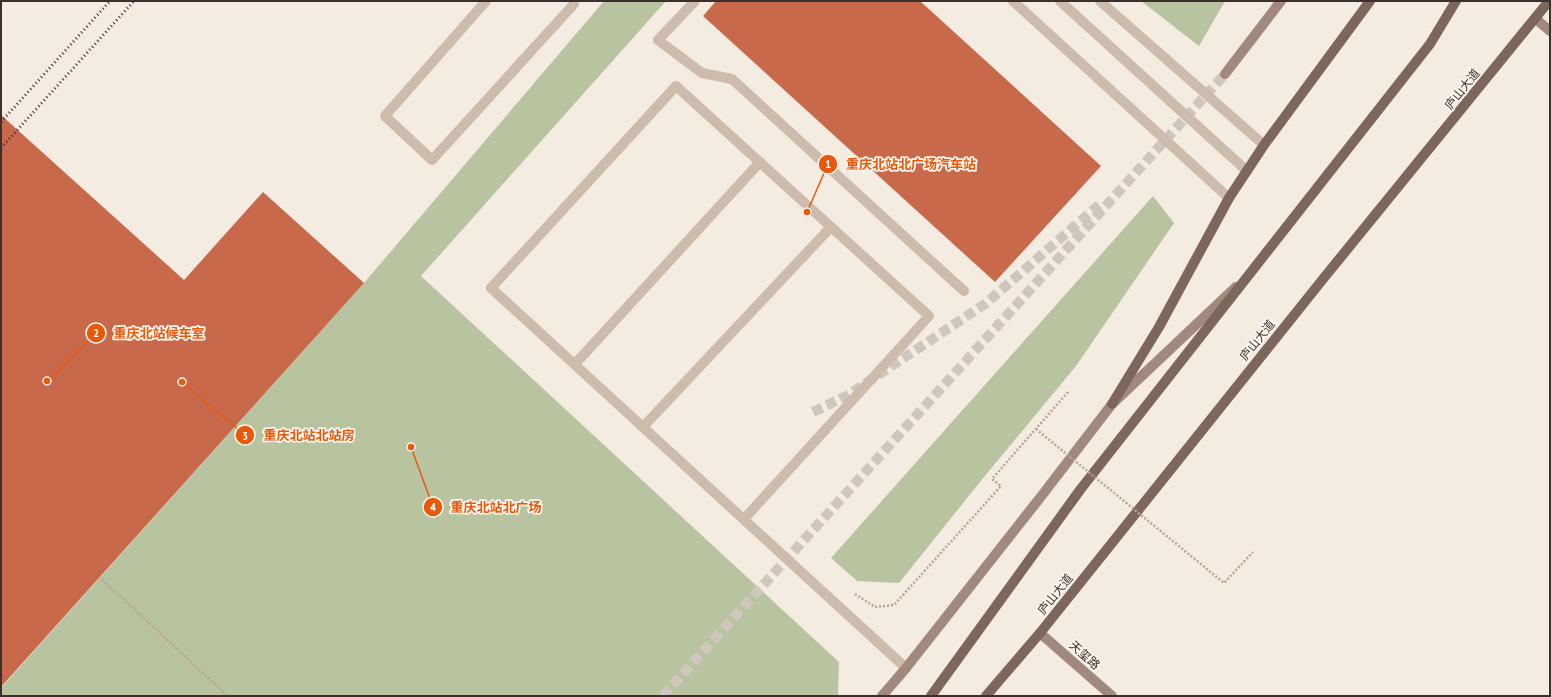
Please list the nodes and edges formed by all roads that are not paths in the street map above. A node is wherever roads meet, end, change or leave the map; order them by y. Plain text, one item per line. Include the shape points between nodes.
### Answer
1 (486, 1) edge
2 (695, 1) edge
3 (1013, 1) edge
4 (1060, 1) edge
5 (1100, 1) edge
6 (1281, 1) edge
7 (1370, 1) edge
8 (1456, 1) edge
9 (1549, 1) edge
10 (574, 4) dead end
11 (1536, 19) junction
12 (1550, 31) edge
13 (1225, 74) tunnel mouth
14 (1264, 145) junction
15 (760, 162) junction
16 (1247, 171) junction
17 (1229, 198) junction
18 (831, 227) junction
19 (1250, 273) junction
20 (964, 291) dead end
21 (575, 364) junction
22 (1112, 404) junction
23 (643, 427) junction
24 (744, 519) junction
25 (1040, 633) junction
26 (906, 668) junction
27 (882, 696) edge
28 (931, 696) edge
29 (986, 696) edge
30 (1112, 696) edge

1 - 10 lane via 385,116 432,160
2 - 20 lane via 658,40 702,74 732,79
3 - 17 lane
4 - 16 lane
5 - 14 lane
6 - 13 street
7 - 14 main road
8 - 19 main road via 1430,44
9 - 11 main road, 庐山大道
11 - 12 street
11 - 25 main road, 庐山大道 via 1323,279
14 - 16 main road
15 - 18 lane
15 - 21 lane
15 - 21 lane via 676,86 491,288
16 - 17 main road
17 - 22 main road via 1159,327
18 - 23 lane
18 - 24 lane via 929,316
19 - 22 street
19 - 28 main road via 1080,490
21 - 23 lane
22 - 26 street
23 - 24 lane
24 - 26 lane
25 - 29 main road, 庐山大道
25 - 30 street, 天玺路
26 - 27 street

